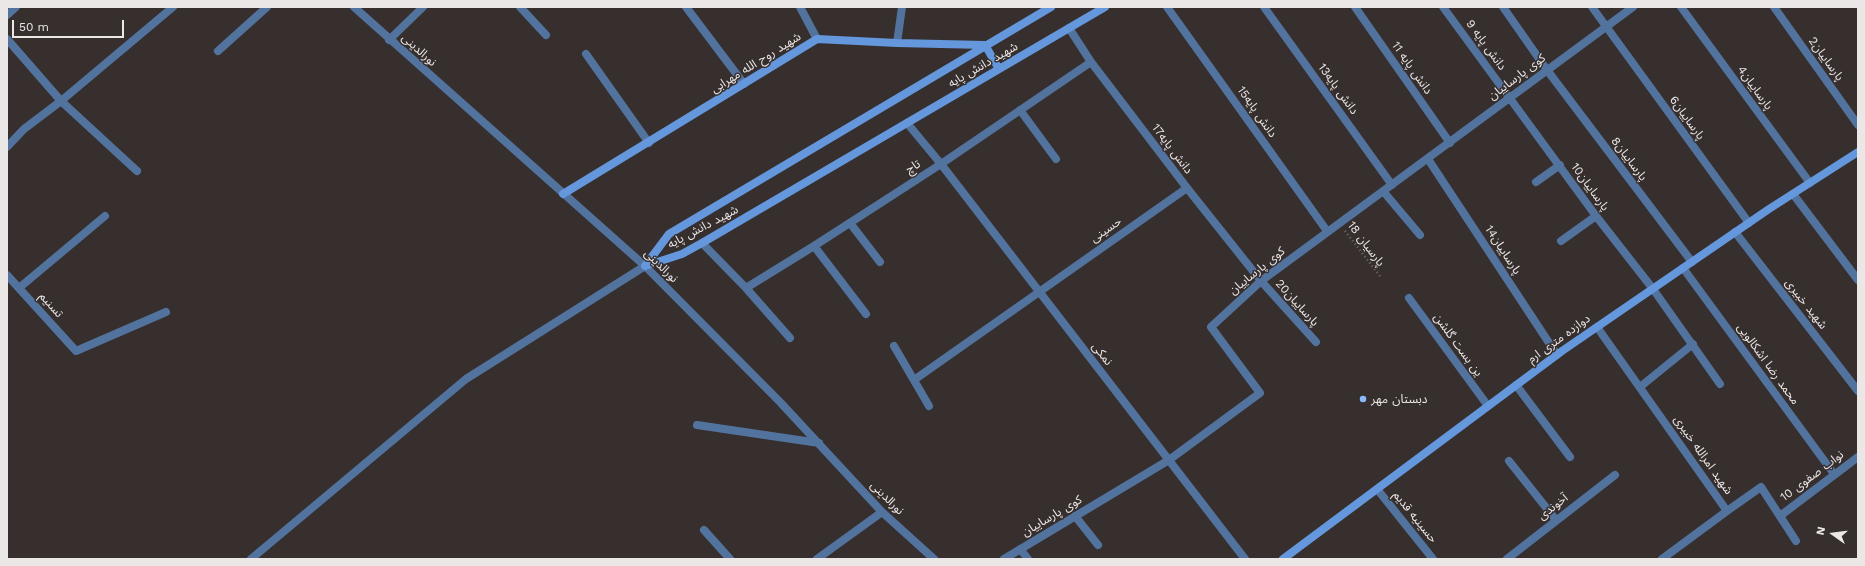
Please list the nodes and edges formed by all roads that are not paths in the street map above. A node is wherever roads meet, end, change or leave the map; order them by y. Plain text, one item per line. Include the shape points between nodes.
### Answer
1 (16, 7) edge
2 (173, 7) edge
3 (267, 7) edge
4 (354, 7) edge
5 (423, 7) edge
6 (520, 7) edge
7 (686, 7) edge
8 (800, 7) edge
9 (902, 7) edge
10 (1051, 7) edge
11 (1105, 7) edge
12 (1167, 7) edge
13 (1264, 7) edge
14 (1354, 7) edge
15 (1443, 7) edge
16 (1503, 7) edge
17 (1592, 7) edge
18 (1633, 7) edge
19 (1681, 7) edge
20 (1774, 7) edge
21 (7, 15) edge
22 (1069, 28) junction
23 (1606, 28) junction
24 (546, 35) dead end
25 (7, 38) edge
26 (817, 39) junction
27 (390, 40) junction
28 (897, 43) junction
29 (984, 45) junction
30 (218, 51) dead end
31 (586, 54) dead end
32 (1091, 62) junction
33 (999, 69) junction
34 (1547, 70) junction
35 (744, 84) junction
36 (1510, 98) junction
37 (61, 101) junction
38 (1020, 110) junction
39 (907, 123) junction
40 (1858, 125) edge
41 (650, 143) junction
42 (1450, 143) junction
43 (7, 147) edge
44 (1857, 153) edge
45 (1056, 159) dead end
46 (1428, 159) junction
47 (940, 164) junction
48 (1560, 165) junction
49 (137, 171) dead end
50 (1536, 182) dead end
51 (1810, 183) junction
52 (1392, 185) junction
53 (1187, 188) junction
54 (1383, 191) junction
55 (563, 194) junction
56 (1793, 194) junction
57 (105, 216) dead end
58 (1596, 216) junction
59 (850, 223) junction
60 (1749, 223) junction
61 (1327, 231) junction
62 (1735, 232) junction
63 (1420, 235) dead end
64 (1561, 241) dead end
65 (702, 243) junction
66 (814, 246) junction
67 (880, 262) dead end
68 (1692, 262) junction
69 (645, 266) junction
70 (1683, 268) junction
71 (7, 275) edge
72 (1261, 280) junction
73 (1858, 280) edge
74 (19, 288) junction
75 (746, 288) junction
76 (1653, 289) junction
77 (1039, 291) junction
78 (1409, 298) dead end
79 (166, 312) dead end
80 (866, 314) dead end
81 (1597, 327) junction
82 (790, 338) dead end
83 (1316, 342) dead end
84 (1693, 344) junction
85 (894, 346) dead end
86 (1557, 355) junction
87 (914, 380) junction
88 (1720, 384) dead end
89 (1516, 385) junction
90 (1640, 387) junction
91 (1858, 391) edge
92 (929, 406) dead end
93 (1488, 406) junction
94 (697, 426) dead end
95 (819, 444) junction
96 (1858, 456) edge
97 (1570, 457) dead end
98 (1169, 460) junction
99 (1509, 460) dead end
100 (1834, 474) junction
101 (1615, 475) dead end
102 (1377, 489) junction
103 (1727, 511) junction
104 (882, 512) junction
105 (1075, 516) junction
106 (1780, 516) junction
107 (1556, 520) junction
108 (704, 530) dead end
109 (1796, 541) dead end
110 (1098, 545) dead end
111 (1020, 549) junction
112 (251, 559) edge
113 (730, 559) edge
114 (817, 559) edge
115 (934, 559) edge
116 (1004, 559) edge
117 (1028, 559) edge
118 (1245, 559) edge
119 (1284, 559) edge
120 (1433, 559) edge
121 (1507, 559) edge
122 (1662, 559) edge

1 - 21 street
2 - 37 street
3 - 30 street
4 - 27 street, نورالدینی
5 - 27 street
6 - 24 street
7 - 35 street
8 - 26 street
9 - 28 street
10 - 29 street, شهید دانش پایه
11 - 22 street, شهید دانش پایه
12 - 61 street, دانش پایه15
13 - 52 street, دانش پایه13
14 - 42 street, دانش پایه 11
15 - 36 street, دانش پایه 9
16 - 34 street, پارساییان8
17 - 23 street, پارساییان6
18 - 23 street, کوی پارساییان
19 - 51 street, پارساییان4
20 - 40 street, پارساییان2
22 - 32 street, دانش پایه17
22 - 33 street, شهید دانش پایه
23 - 34 street, کوی پارساییان
23 - 60 street, پارساییان6
25 - 37 street
26 - 28 street, شهید روح الله مهرابی
26 - 35 street, شهید روح الله مهرابی
27 - 55 street, نورالدینی
28 - 29 street, شهید روح الله مهرابی
29 - 33 street
29 - 69 street, شهید دانش پایه via 669,234
31 - 41 street
32 - 38 street, تاچ
32 - 53 street, دانش پایه17
33 - 39 street, شهید دانش پایه
34 - 36 street, کوی پارساییان
34 - 68 street, پارساییان8
35 - 41 street, شهید روح الله مهرابی
36 - 42 street, کوی پارساییان
36 - 48 street, پارساییان10
37 - 43 street via 24,129
37 - 49 street
38 - 45 street
38 - 47 street, تاچ
39 - 47 street, نمکی
39 - 65 street, شهید دانش پایه
41 - 55 street, شهید روح الله مهرابی
42 - 46 street, کوی پارساییان
44 - 51 street, دوازده متری ارم
46 - 52 street, کوی پارساییان
46 - 86 street, پارساییان14
47 - 59 street, تاچ
47 - 77 street, نمکی
48 - 50 street
48 - 58 street, پارساییان10
51 - 56 street, دوازده متری ارم
52 - 54 street, کوی پارساییان
53 - 72 street, دانش پایه17
53 - 77 street, حسینی
54 - 61 street, کوی پارساییان
54 - 63 street
55 - 69 street, نورالدینی
56 - 60 street, دوازده متری ارم
56 - 73 street
57 - 74 street
58 - 64 street
58 - 76 street, پارساییان10
59 - 66 street, تاچ
59 - 67 street
60 - 62 street, دوازده متری ارم
61 - 72 street, کوی پارساییان
62 - 68 street, دوازده متری ارم
62 - 91 street, شهید خبیری
65 - 69 street, شهید دانش پایه via 682,254
65 - 75 street
66 - 75 street, تاچ
66 - 80 street
68 - 70 street, دوازده متری ارم
69 - 95 street, نورالدینی
69 - 112 street via 466,379
70 - 76 street, دوازده متری ارم
70 - 100 street, محمد رضا اشکالویی
71 - 74 street, تسنیم
72 - 83 street, پارساییان20
72 - 98 street, کوی پارساییان via 1211,327 1260,393
74 - 79 street, تسنیم via 76,351
75 - 82 street
76 - 81 street, دوازده متری ارم
76 - 84 street, پارساییان10
77 - 87 street, حسینی
77 - 98 street, نمکی
78 - 93 street, ین بست گلشن
81 - 86 street, دوازده متری ارم
81 - 90 street, شهید امرالله خبیری
84 - 88 street, پارساییان10
84 - 90 street
85 - 87 street
86 - 89 street, دوازده متری ارم
87 - 92 street
89 - 93 street, دوازده متری ارم
89 - 97 street
90 - 103 street, شهید امرالله خبیری
93 - 102 street, دوازده متری ارم
94 - 95 street
95 - 104 street, نورالدینی
96 - 100 street, نواب صفوی 10
98 - 105 street, کوی پارساییان
98 - 118 street, نمکی
99 - 107 street
100 - 106 street, نواب صفوی 10
101 - 107 street, آخوندی
102 - 119 street, دوازده متری ارم
102 - 120 street, حسینیه قدیم
103 - 106 street, شهید امرالله خبیری via 1761,487
103 - 122 street
104 - 114 street
104 - 115 street, نورالدینی
105 - 110 street
105 - 111 street, کوی پارساییان
106 - 109 street, شهید امرالله خبیری
107 - 121 street, آخوندی
108 - 113 street
111 - 116 street, کوی پارساییان
111 - 117 street

